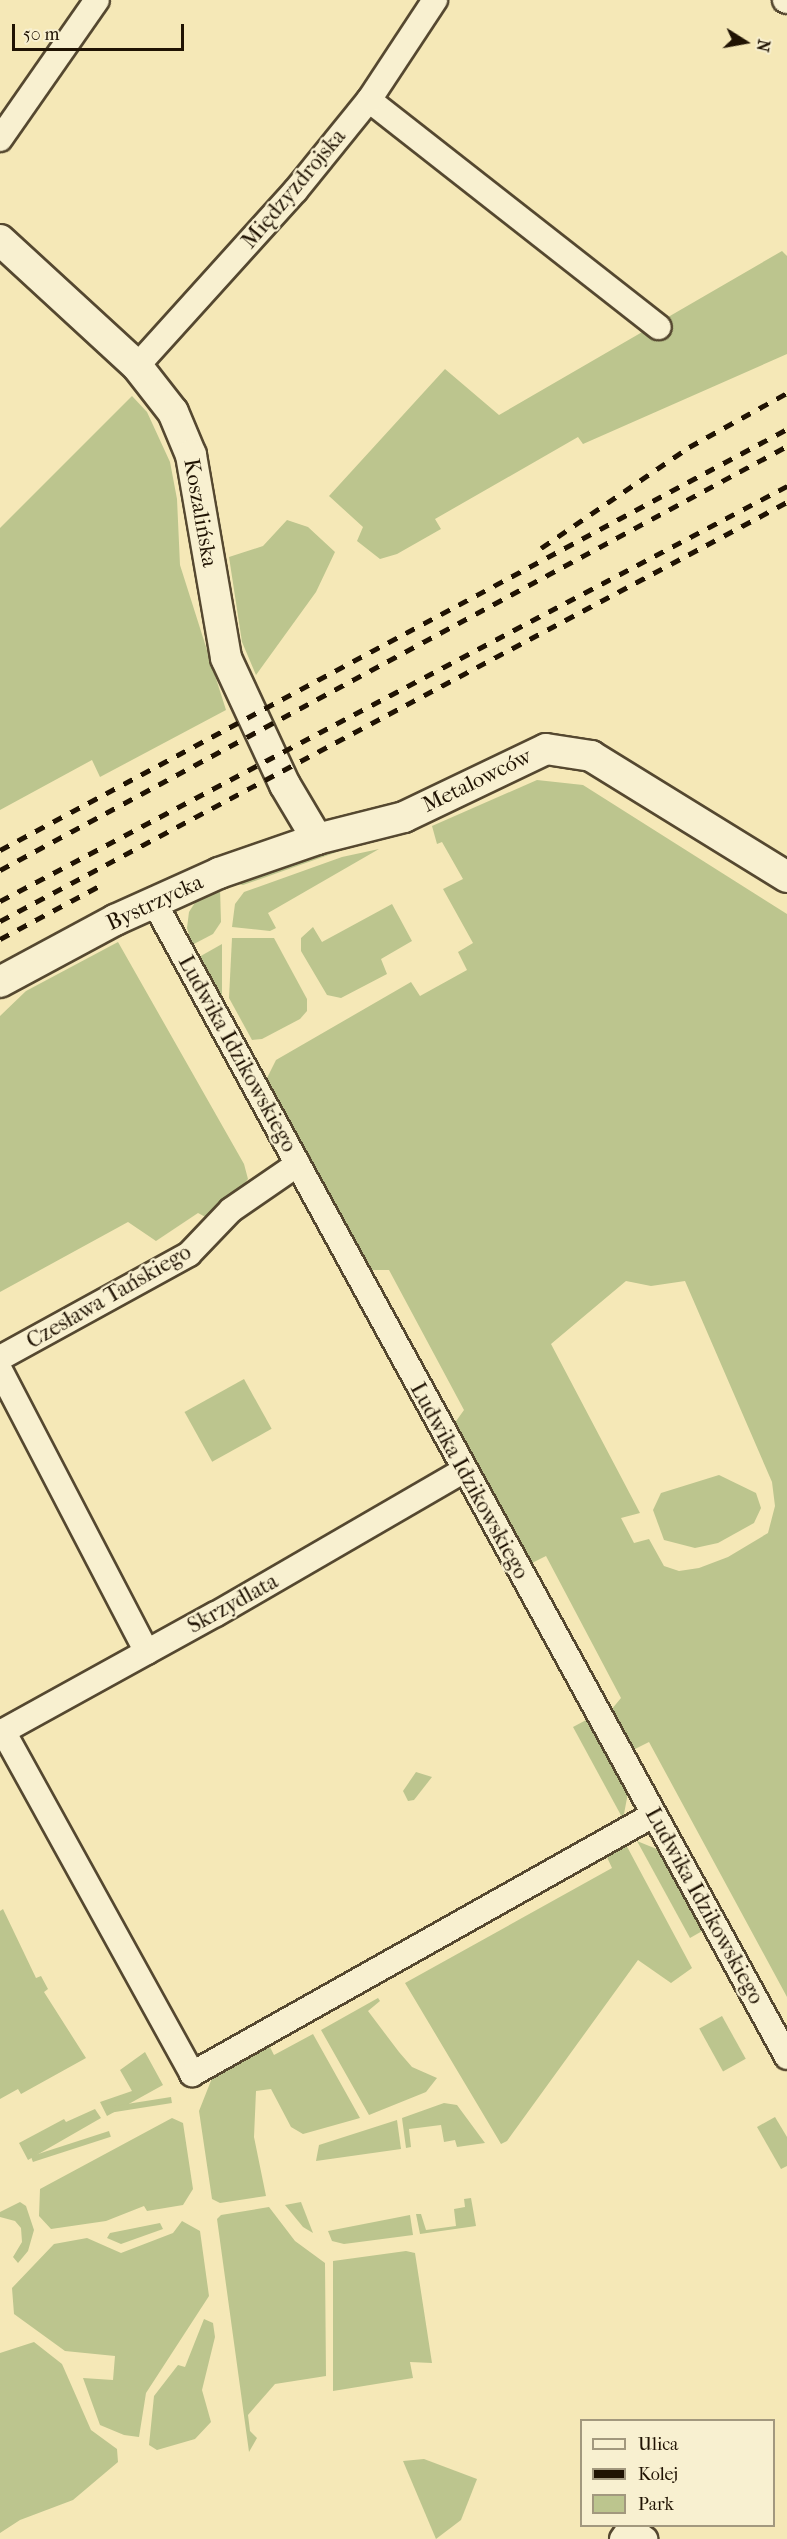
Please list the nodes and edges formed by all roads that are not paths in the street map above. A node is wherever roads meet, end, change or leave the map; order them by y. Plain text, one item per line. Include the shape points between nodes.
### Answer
1 (97, 0) edge
2 (435, 0) edge
3 (369, 100) junction
4 (0, 139) edge
5 (0, 240) edge
6 (659, 327) dead end
7 (138, 366) junction
8 (317, 839) junction
9 (787, 877) edge
10 (154, 902) junction
11 (0, 982) edge
12 (298, 1164) junction
13 (0, 1358) edge
14 (0, 1370) edge
15 (463, 1471) junction
16 (147, 1652) junction
17 (2, 1732) edge
18 (653, 1815) junction
19 (787, 2057) edge

1 - 4 street
2 - 3 street, Międzyzdrojska
3 - 6 street
3 - 7 street, Międzyzdrojska via 296,190
5 - 7 street, Koszalińska
7 - 8 street, Koszalińska via 173,412 191,455 225,658 285,785
8 - 9 street, Metalowców via 404,817 530,754 560,749 606,765
8 - 10 street, Bystrzycka via 219,873
10 - 11 street, Bystrzycka
10 - 12 street, Ludwika Idzikowskiego
12 - 13 street, Czesława Tańskiego via 231,1210 189,1254
12 - 15 street, Ludwika Idzikowskiego
14 - 16 street
15 - 16 street, Skrzydlata
15 - 18 street, Ludwika Idzikowskiego
16 - 17 street, Skrzydlata
17 - 18 street via 192,2074
18 - 19 street, Ludwika Idzikowskiego

